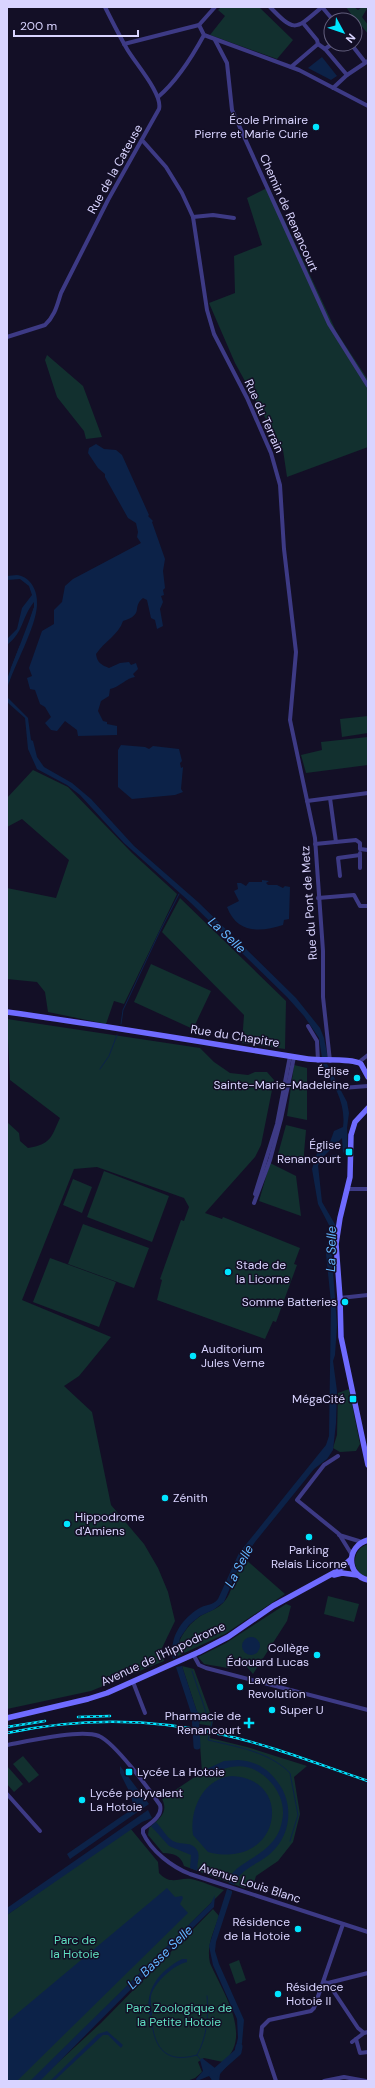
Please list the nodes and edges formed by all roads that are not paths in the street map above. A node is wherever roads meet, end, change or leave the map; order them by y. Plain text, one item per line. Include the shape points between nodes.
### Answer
1 (105, 7) edge
2 (215, 7) edge
3 (270, 7) edge
4 (322, 7) edge
5 (303, 23) junction
6 (199, 25) junction
7 (204, 35) junction
8 (215, 40) junction
9 (124, 44) junction
10 (318, 44) junction
11 (323, 47) edge
12 (328, 52) edge
13 (358, 52) edge
14 (366, 61) edge
15 (291, 67) junction
16 (347, 75) junction
17 (333, 88) junction
18 (158, 97) junction
19 (368, 106) edge
20 (142, 140) junction
21 (193, 217) junction
22 (234, 218) dead end
23 (7, 337) edge
24 (368, 386) edge
25 (294, 745) joint
26 (368, 793) edge
27 (330, 798) junction
28 (308, 800) junction
29 (336, 842) junction
30 (315, 844) junction
31 (360, 849) junction
32 (368, 850) edge
33 (360, 855) junction
34 (360, 868) dead end
35 (340, 876) dead end
36 (318, 898) junction
37 (368, 906) edge
38 (7, 1012) edge
39 (308, 1026) dead end
40 (368, 1055) edge
41 (292, 1056) junction
42 (325, 1061) junction
43 (358, 1062) junction
44 (368, 1076) edge
45 (368, 1086) edge
46 (342, 1088) dead end
47 (368, 1108) edge
48 (348, 1189) junction
49 (368, 1189) edge
50 (254, 1202) dead end
51 (368, 1295) edge
52 (340, 1298) junction
53 (366, 1454) edge
54 (338, 1456) dead end
55 (368, 1465) edge
56 (339, 1534) junction
57 (365, 1541) edge
58 (352, 1557) junction
59 (357, 1575) junction
60 (368, 1580) edge
61 (317, 1582) junction
62 (193, 1654) junction
63 (133, 1682) junction
64 (368, 1710) edge
65 (146, 1713) dead end
66 (7, 1718) edge
67 (7, 1745) edge
68 (7, 1794) edge
69 (40, 1832) dead end
70 (343, 1924) junction
71 (368, 1932) edge
72 (368, 1973) edge
73 (326, 1982) junction
74 (366, 2032) edge
75 (368, 2052) edge
76 (276, 2081) edge
77 (324, 2081) edge
78 (366, 2081) edge

1 - 9 street
2 - 6 street
3 - 5 street via 287,24 293,26
4 - 5 street
5 - 10 street
6 - 7 street
6 - 9 street
7 - 8 street
7 - 18 street via 180,72
8 - 15 street
8 - 24 street, Chemin de Renancourt via 227,63 232,110 329,324
9 - 18 street
10 - 11 street
10 - 15 street
12 - 16 street
13 - 14 street
14 - 16 street
15 - 17 street
16 - 17 street
17 - 19 street
18 - 20 street, Rue de la Cateuse via 159,109
20 - 21 street, Rue du Terrain via 170,173
20 - 23 street, Rue de la Cateuse via 108,200 50,320 45,325
21 - 22 street
21 - 25 street, Rue du Terrain via 207,310 214,334 268,446 280,485 284,550 296,652 290,720
25 - 28 street, Rue du Pont de Metz
26 - 27 street
27 - 28 street
27 - 29 street
28 - 30 street, Rue du Pont de Metz
29 - 30 street
29 - 31 street via 356,840 360,843
30 - 36 street, Rue du Pont de Metz
31 - 32 street
31 - 33 street
33 - 34 street
33 - 35 street via 338,858
36 - 37 street via 354,895 360,906
36 - 42 street, Rue du Pont de Metz
38 - 41 street, Rue du Chapitre
39 - 42 street
40 - 43 street
41 - 42 street, Rue du Chapitre
41 - 50 street via 281,1119 270,1160
42 - 43 street, Rue du Chapitre
43 - 44 street
45 - 46 street
47 - 48 street via 358,1117 352,1129
48 - 49 street
48 - 52 street via 336,1244
51 - 52 street
52 - 53 street via 341,1337
53 - 55 street
54 - 56 street via 324,1465 297,1500
56 - 57 street
56 - 58 street
57 - 58 street, Avenue de l'Hippodrome via 356,1548
58 - 59 street via 352,1567
58 - 61 street, Avenue de l'Hippodrome via 344,1567
59 - 60 street
59 - 61 street, Avenue de l'Hippodrome via 342,1573
61 - 62 street, Avenue de l'Hippodrome via 273,1606 228,1637
62 - 63 street, Avenue de l'Hippodrome
62 - 64 street via 199,1665 206,1668
63 - 65 street
63 - 66 street, Avenue de l'Hippodrome via 88,1699
67 - 70 street, Avenue Louis Blanc via 88,1734 101,1737 157,1800 161,1810 155,1819 143,1828 145,1837 162,1856 182,1871
68 - 69 street
70 - 71 street, Avenue Louis Blanc
70 - 73 street
72 - 73 street
73 - 74 street via 358,2028
73 - 76 street via 311,2011 269,2020 262,2027 261,2036
74 - 75 street via 354,2041 360,2053
77 - 78 street via 344,2077

